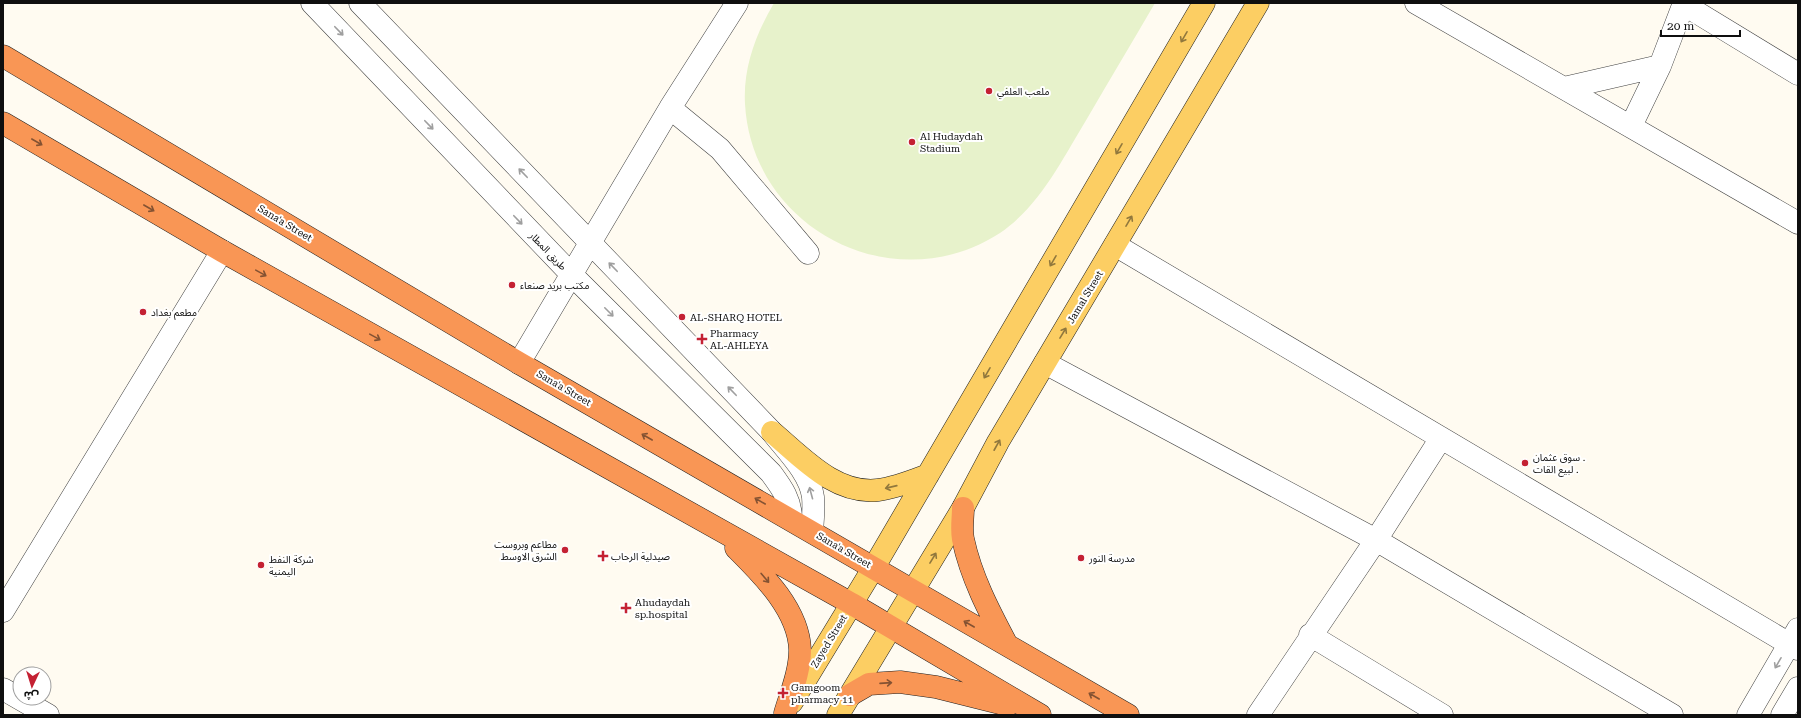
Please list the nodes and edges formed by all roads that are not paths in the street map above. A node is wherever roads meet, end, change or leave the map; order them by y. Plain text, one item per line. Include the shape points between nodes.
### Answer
1 (312, 3) edge
2 (360, 3) edge
3 (737, 3) edge
4 (1204, 3) edge
5 (1258, 3) edge
6 (1416, 3) edge
7 (1683, 3) edge
8 (3, 56) edge
9 (1660, 66) junction
10 (1798, 74) edge
11 (1564, 88) junction
12 (670, 108) junction
13 (3, 123) edge
14 (1631, 126) junction
15 (1798, 223) edge
16 (590, 243) junction
17 (1115, 245) junction
18 (222, 251) junction
19 (808, 253) dead end
20 (572, 275) junction
21 (519, 363) junction
22 (1045, 363) junction
23 (772, 432) junction
24 (1442, 438) junction
25 (928, 475) junction
26 (963, 508) junction
27 (791, 519) junction
28 (719, 530) junction
29 (812, 531) junction
30 (1376, 540) junction
31 (874, 567) junction
32 (913, 592) junction
33 (852, 604) junction
34 (3, 611) edge
35 (892, 628) junction
36 (1310, 636) junction
37 (1795, 641) edge
38 (1007, 645) junction
39 (1798, 688) edge
40 (3, 689) edge
41 (850, 695) junction
42 (1036, 713) edge
43 (785, 714) edge
44 (48, 715) edge
45 (838, 715) edge
46 (1128, 715) edge
47 (1258, 715) edge
48 (1442, 715) edge
49 (1672, 715) edge
50 (1748, 715) edge
51 (1782, 715) edge

1 -> 20 street, طريق المطار
16 -> 2 street
3 - 12 street
4 -> 25 main road
17 -> 5 main road, Jamal Street
6 - 11 street
7 - 9 street
7 - 10 street
8 - 21 highway, Sana'a Street
9 - 11 street
9 - 14 street
11 - 14 street
12 - 16 street
12 - 19 street via 720,149
13 -> 18 highway
14 - 15 street
16 - 20 street
23 -> 16 street
22 -> 17 main road, Jamal Street
17 - 24 street
18 -> 28 highway
18 - 34 street
20 - 21 street
20 -> 27 street, طريق المطار via 771,473 784,491 791,507
27 -> 21 highway, Sana'a Street
26 -> 22 main road, Jamal Street via 998,442
22 - 30 street
25 -> 23 main road via 909,483 878,490 849,488 824,475
29 -> 23 street via 813,496 808,482
24 - 30 street
24 - 37 street
25 - 31 main road
32 -> 26 main road, Jamal Street
26 - 38 highway via 963,538 971,568 978,589
27 - 29 highway, Sana'a Street
28 - 33 highway
28 -> 43 highway via 766,578 793,619 800,649
29 - 31 highway, Sana'a Street
30 - 36 street
30 - 49 street
31 - 32 highway, Sana'a Street
31 - 33 main road, Zayed Street
32 - 35 main road
38 -> 32 highway, Sana'a Street
33 - 35 highway
33 - 43 main road, Zayed Street
35 - 41 main road
35 - 42 highway
36 - 47 street
36 - 48 street
37 -> 50 street
46 -> 38 highway, Sana'a Street
39 - 51 street
40 - 44 street
41 -> 42 highway via 869,684 900,682 936,686
41 - 45 main road

